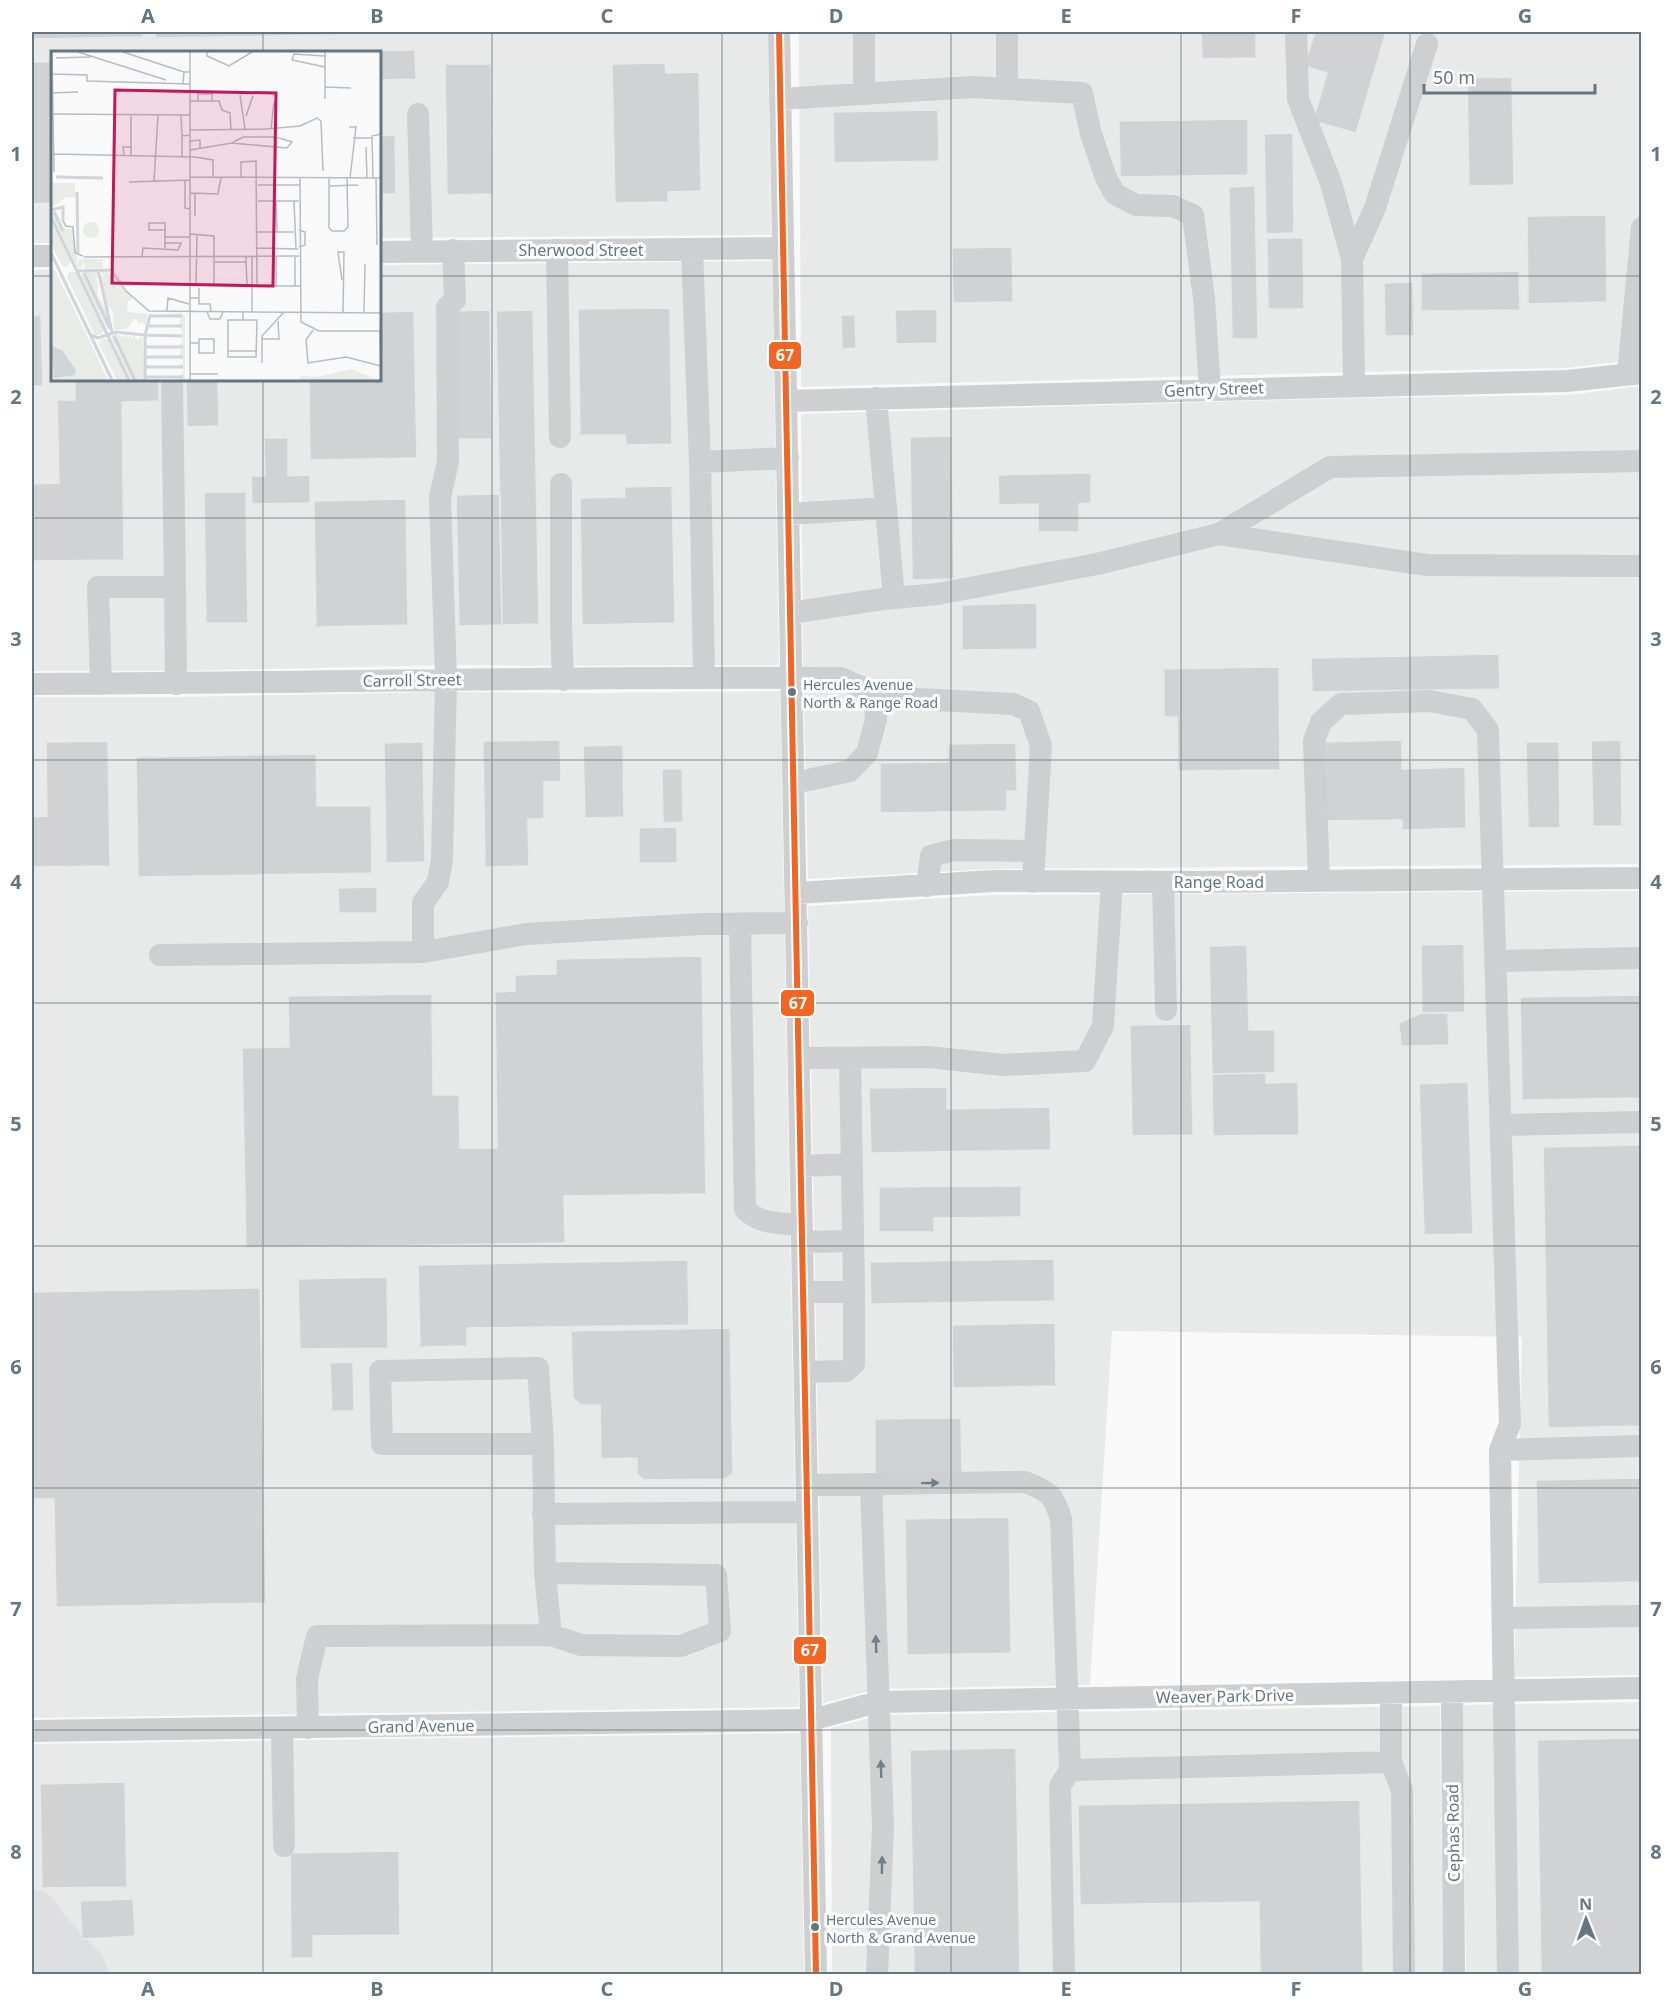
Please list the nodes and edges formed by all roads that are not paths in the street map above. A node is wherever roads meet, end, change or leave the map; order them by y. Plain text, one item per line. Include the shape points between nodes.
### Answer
1 (779, 32) edge
2 (864, 32) edge
3 (1007, 32) edge
4 (1296, 32) edge
5 (1426, 44) dead end
6 (1007, 89) junction
7 (864, 94) junction
8 (780, 99) junction
9 (418, 114) dead end
10 (1641, 228) edge
11 (783, 248) junction
12 (692, 249) junction
13 (453, 250) junction
14 (557, 250) junction
15 (422, 251) junction
16 (381, 252) edge
17 (32, 256) edge
18 (51, 256) edge
19 (1352, 259) junction
20 (1635, 374) edge
21 (172, 381) edge
22 (1354, 385) junction
23 (1210, 389) junction
24 (876, 398) junction
25 (787, 401) junction
26 (560, 437) dead end
27 (788, 458) junction
28 (1641, 461) edge
29 (700, 462) junction
30 (561, 484) dead end
31 (886, 508) junction
32 (789, 514) junction
33 (1219, 534) junction
34 (1641, 566) edge
35 (175, 587) junction
36 (894, 598) junction
37 (790, 613) junction
38 (704, 678) junction
39 (792, 678) junction
40 (446, 679) junction
41 (564, 680) junction
42 (32, 684) edge
43 (100, 684) junction
44 (176, 684) junction
45 (874, 693) junction
46 (794, 783) junction
47 (1034, 851) junction
48 (1641, 878) edge
49 (1493, 879) junction
50 (1319, 881) junction
51 (1033, 882) junction
52 (1112, 882) junction
53 (1163, 882) junction
54 (927, 886) junction
55 (797, 893) junction
56 (797, 923) junction
57 (740, 924) junction
58 (423, 952) junction
59 (160, 956) dead end
60 (1641, 958) edge
61 (1496, 961) junction
62 (1167, 1010) dead end
63 (800, 1058) junction
64 (850, 1058) junction
65 (1641, 1122) edge
66 (1502, 1125) junction
67 (852, 1164) junction
68 (801, 1166) junction
69 (803, 1234) junction
70 (853, 1241) junction
71 (804, 1292) junction
72 (854, 1292) junction
73 (805, 1372) junction
74 (543, 1444) junction
75 (1641, 1446) edge
76 (1500, 1450) junction
77 (871, 1484) junction
78 (807, 1485) junction
79 (807, 1512) junction
80 (543, 1514) junction
81 (545, 1573) junction
82 (1641, 1616) edge
83 (1503, 1618) junction
84 (551, 1635) junction
85 (1641, 1688) edge
86 (1505, 1690) junction
87 (1452, 1692) junction
88 (1391, 1693) junction
89 (1068, 1699) junction
90 (878, 1702) junction
91 (812, 1720) junction
92 (308, 1728) junction
93 (282, 1729) junction
94 (32, 1731) edge
95 (1391, 1762) junction
96 (1070, 1770) junction
97 (284, 1846) dead end
98 (816, 1974) edge
99 (878, 1974) edge
100 (1064, 1974) edge
101 (1404, 1974) edge
102 (1454, 1974) edge
103 (1508, 1974) edge

1 - 8 street
2 - 7 street
3 - 6 street
4 - 19 street via 1298,99 1331,183
5 - 19 street via 1375,208
6 - 7 street via 973,87
6 - 23 street via 1082,93 1091,134 1115,194 1136,205 1173,206 1193,215
7 - 8 street
8 - 11 street
9 - 15 street
10 - 20 street
11 - 12 street, Sherwood Street
11 - 25 street
12 - 14 street, Sherwood Street
12 - 29 street
13 - 14 street, Sherwood Street
13 - 15 street, Sherwood Street
13 - 40 street via 455,300 447,307 448,462 441,496
14 - 26 street
15 - 16 street, Sherwood Street
17 - 18 street
19 - 22 street
20 - 22 street, Gentry Street via 1567,381
21 - 35 street
22 - 23 street, Gentry Street
23 - 24 street, Gentry Street
24 - 25 street, Gentry Street
24 - 31 street
25 - 27 street
27 - 29 street
27 - 32 street
28 - 33 street via 1330,467
29 - 38 street
30 - 41 street
31 - 32 street
31 - 36 street
32 - 37 street
33 - 34 street via 1427,565
33 - 36 street via 1097,564 938,594
35 - 43 street via 98,587
35 - 44 street
36 - 37 street
37 - 39 street
38 - 39 street, Carroll Street
38 - 41 street, Carroll Street
39 - 45 street, Carroll Street via 841,678
39 - 46 street
40 - 41 street, Carroll Street
40 - 44 street, Carroll Street
40 - 58 street via 442,859 438,882 423,903
42 - 43 street, Carroll Street
43 - 44 street, Carroll Street
45 - 46 street via 876,719 867,753 850,771
45 - 47 street, Carroll Street via 1013,704 1029,711 1041,746
46 - 55 street
47 - 51 street, Carroll Street
47 - 54 street via 954,850 931,856
48 - 49 street, Range Road
49 - 50 street, Range Road
49 - 50 street via 1488,730 1472,709 1429,701 1341,704 1321,722 1314,741
49 - 61 street
50 - 53 street, Range Road
51 - 52 street, Range Road
51 - 54 street, Range Road
52 - 53 street, Range Road
52 - 64 street via 1103,1026 1085,1061 1003,1065 929,1057
53 - 62 street
54 - 55 street, Range Road
55 - 56 street
56 - 57 street
56 - 63 street
57 - 58 street via 526,934
57 - 69 street via 745,1209 759,1221
58 - 59 street
60 - 61 street
61 - 66 street
63 - 64 street
63 - 68 street
64 - 67 street
65 - 66 street
66 - 76 street via 1510,1424
67 - 68 street
67 - 70 street
68 - 69 street
69 - 70 street
69 - 71 street
70 - 72 street
71 - 72 street
71 - 73 street
72 - 73 street via 854,1364 846,1371
73 - 78 street
74 - 74 street via 538,1368 380,1371 382,1444
74 - 80 street
75 - 76 street
76 - 83 street
77 - 78 street
77 -> 89 street via 1025,1482 1044,1489 1056,1501 1061,1519
90 -> 77 street
78 - 79 street
79 - 80 street
79 - 91 street
80 - 81 street
81 - 84 street
81 - 84 street via 716,1575 720,1631 681,1646 581,1645
82 - 83 street
83 - 86 street
84 - 92 street via 317,1636 307,1680
85 - 86 street, Weaver Park Drive
86 - 87 street, Weaver Park Drive
86 - 103 street
87 - 88 street, Weaver Park Drive
87 - 102 street, Cephas Road
88 - 89 street, Weaver Park Drive
88 - 95 street
89 - 90 street, Weaver Park Drive
89 - 96 street
90 - 91 street, Weaver Park Drive
99 -> 90 street via 883,1827
91 - 92 street, Grand Avenue
91 - 98 street
92 - 93 street, Grand Avenue
93 - 94 street, Grand Avenue
93 - 97 street
95 - 96 street
95 - 101 street via 1402,1790
96 - 100 street via 1060,1786

